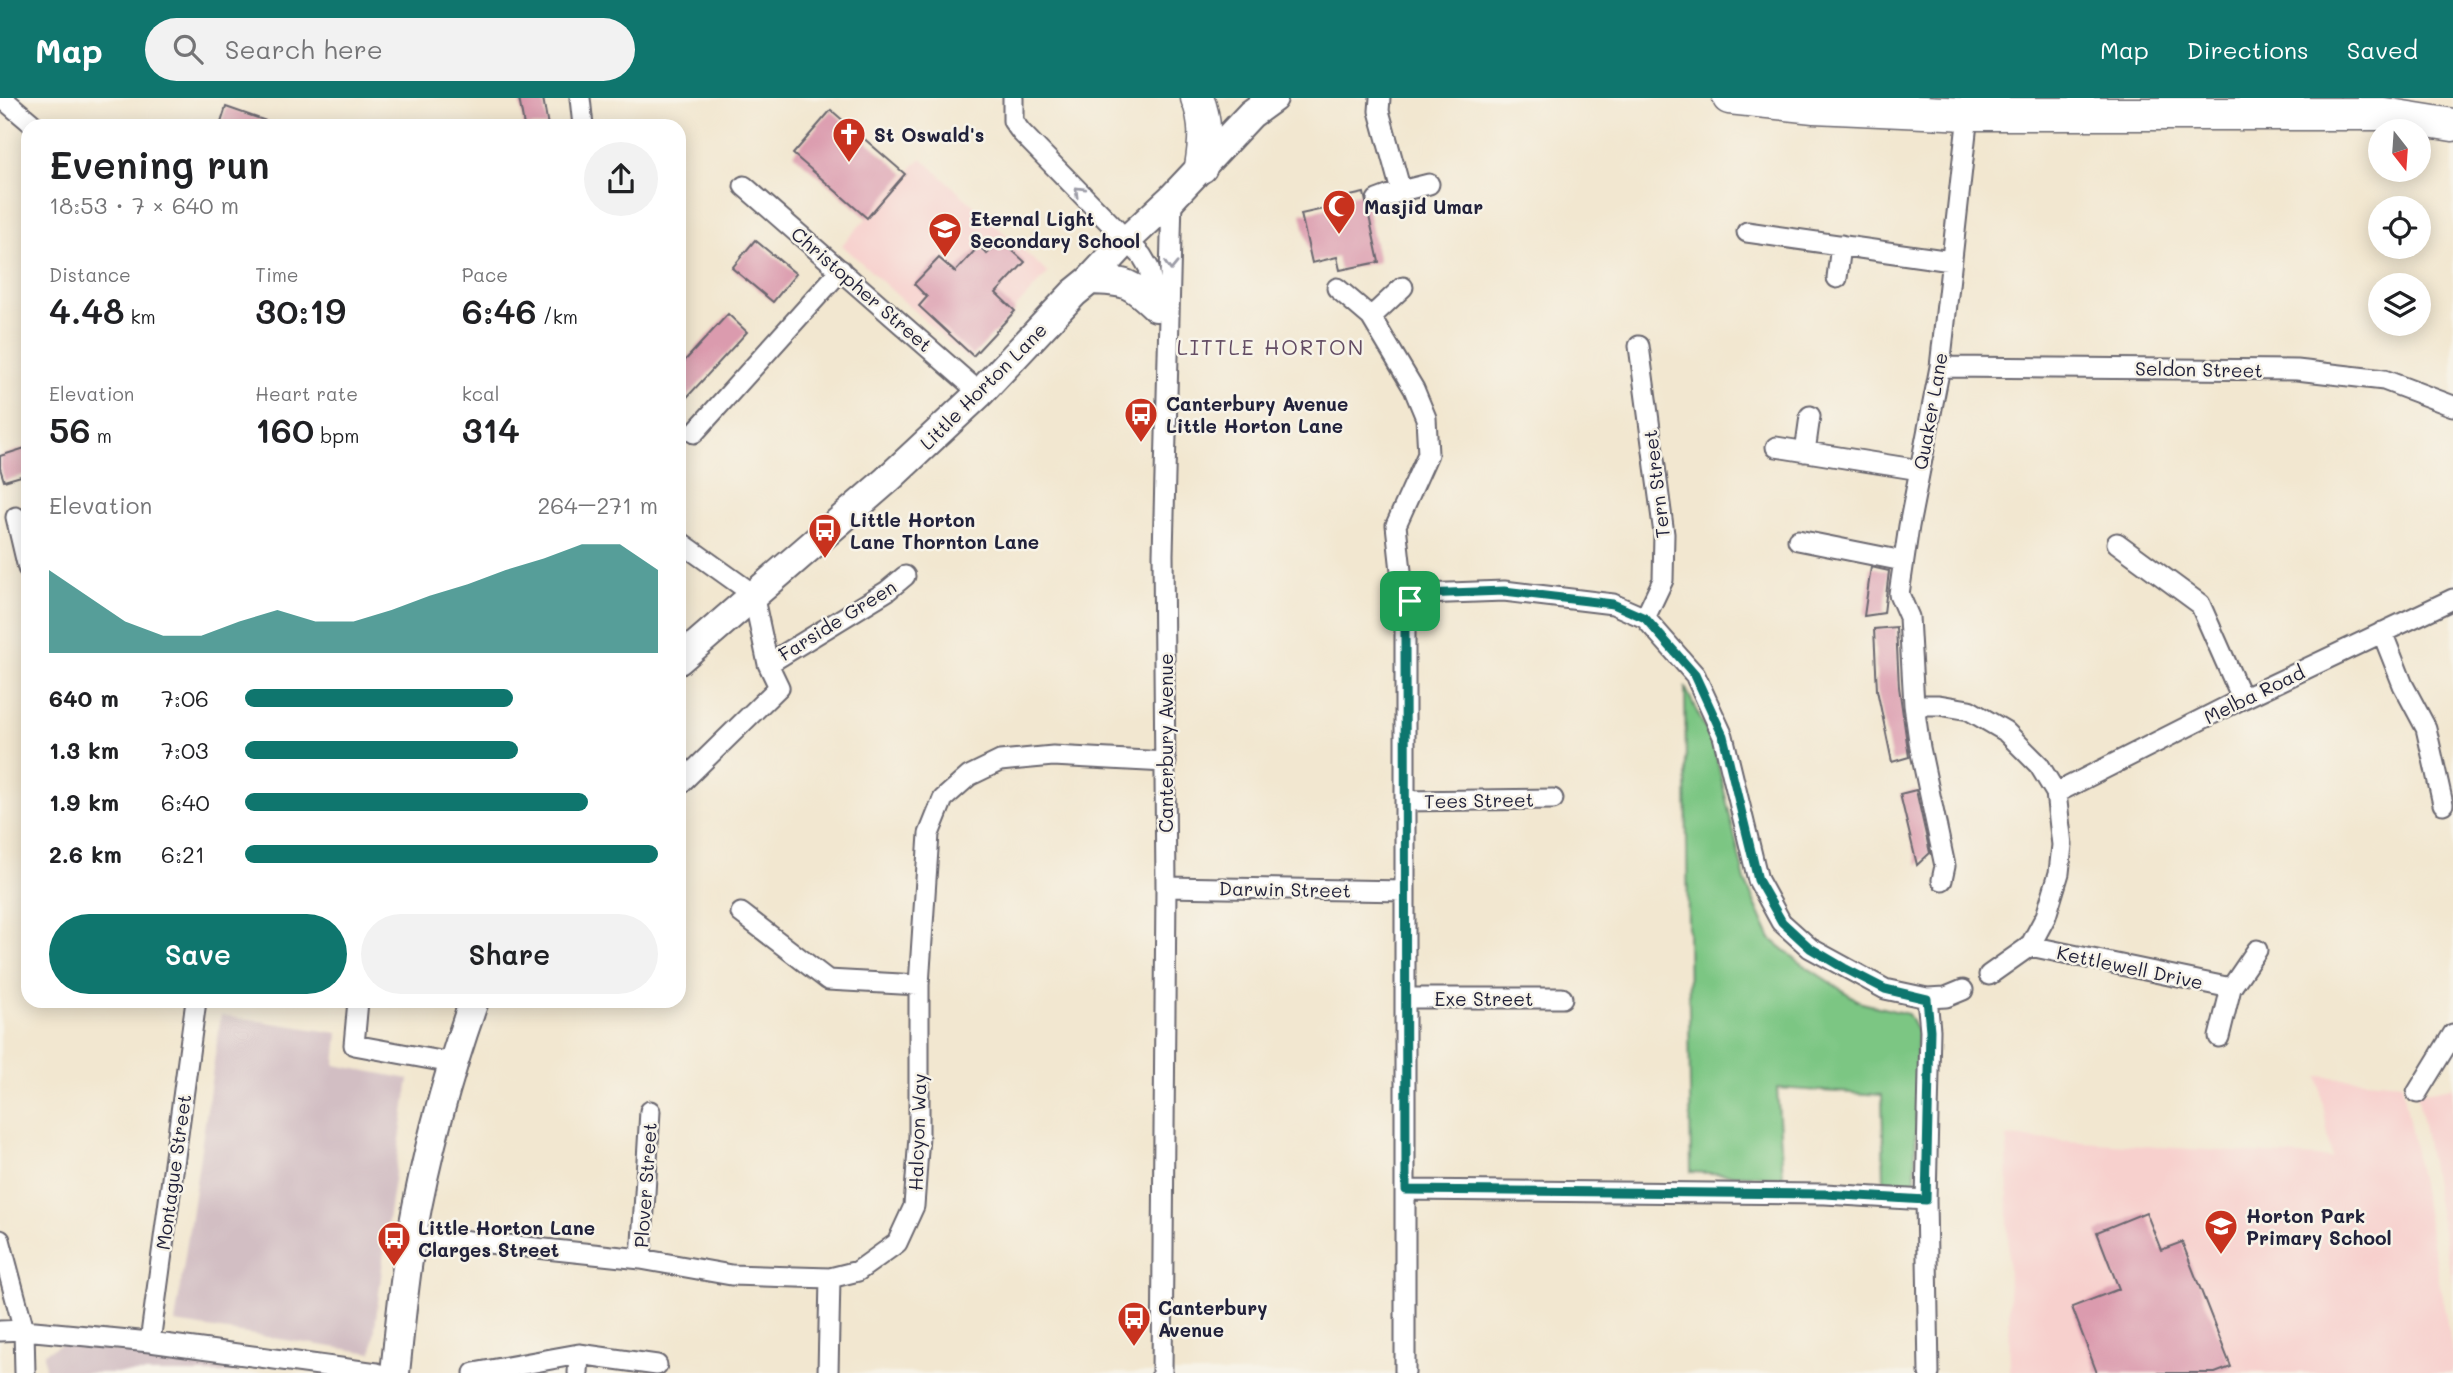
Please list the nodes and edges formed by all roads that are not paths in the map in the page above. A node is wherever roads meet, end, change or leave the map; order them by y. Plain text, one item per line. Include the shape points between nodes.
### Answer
1 (2, 98) edge
2 (580, 98) edge
3 (1013, 98) edge
4 (1197, 98) edge
5 (1273, 98) edge
6 (1380, 98) edge
7 (1729, 98) edge
8 (1815, 103) edge
9 (1968, 114) junction
10 (27, 119) edge
11 (582, 119) edge
12 (2453, 125) edge
13 (1200, 167) junction
14 (1429, 184) dead end
15 (744, 186) dead end
16 (1401, 191) junction
17 (1172, 198) junction
18 (1377, 200) dead end
19 (1747, 232) dead end
20 (1128, 239) junction
21 (1841, 245) junction
22 (1951, 261) junction
23 (841, 270) junction
24 (1836, 278) dead end
25 (1090, 280) junction
26 (1403, 287) dead end
27 (1337, 288) dead end
28 (1156, 306) junction
29 (1371, 317) junction
30 (1639, 346) dead end
31 (1169, 356) junction
32 (1940, 367) junction
33 (980, 393) junction
34 (2453, 406) edge
35 (1810, 416) dead end
36 (694, 433) dead end
37 (1776, 447) dead end
38 (1804, 452) junction
39 (1920, 470) junction
40 (15, 517) edge
41 (1798, 540) dead end
42 (21, 541) edge
43 (2117, 543) dead end
44 (686, 546) edge
45 (1903, 561) junction
46 (905, 576) dead end
47 (753, 594) junction
48 (2453, 599) edge
49 (1410, 601) junction
50 (1645, 618) junction
51 (2382, 632) junction
52 (686, 654) edge
53 (768, 664) junction
54 (2242, 699) junction
55 (1914, 705) junction
56 (1166, 762) junction
57 (686, 778) edge
58 (2056, 793) junction
59 (1553, 799) dead end
60 (1405, 801) junction
61 (2443, 804) dead end
62 (1942, 880) dead end
63 (1166, 887) junction
64 (1405, 891) junction
65 (741, 913) dead end
66 (2029, 946) junction
67 (2257, 950) dead end
68 (1989, 975) dead end
69 (919, 985) junction
70 (2231, 988) junction
71 (1963, 990) dead end
72 (1407, 998) junction
73 (1562, 998) dead end
74 (1927, 999) junction
75 (195, 1008) edge
76 (357, 1008) edge
77 (472, 1008) edge
78 (2453, 1034) edge
79 (2219, 1037) dead end
80 (452, 1063) junction
81 (2417, 1093) dead end
82 (650, 1111) dead end
83 (1406, 1190) junction
84 (1926, 1200) junction
85 (412, 1235) junction
86 (0, 1240) edge
87 (641, 1259) junction
88 (830, 1278) junction
89 (24, 1330) junction
90 (0, 1331) edge
91 (150, 1342) junction
92 (578, 1364) edge
93 (657, 1365) dead end
94 (25, 1373) edge
95 (377, 1373) edge
96 (395, 1373) edge
97 (474, 1373) edge
98 (828, 1373) edge
99 (1162, 1373) edge
100 (1405, 1373) edge
101 (1929, 1373) edge

1 - 10 street
2 - 11 street
20 -> 3 street via 1021,132 1013,121
4 - 13 main road via 1205,139
5 - 13 street, Little Horton Lane
6 - 16 street via 1379,111
7 - 8 main road
8 - 9 main road
9 - 12 main road via 2384,114
9 - 22 street, Quaker Lane
13 - 17 street, Little Horton Lane
14 - 16 street
15 - 23 street, Christopher Street
16 - 18 street
17 - 20 street, Little Horton Lane
17 -> 31 street, Canterbury Avenue
19 - 21 street
20 - 25 street, Little Horton Lane
20 - 28 street via 1149,268
21 - 22 street
21 - 24 street
22 - 32 street, Quaker Lane
23 - 33 street, Christopher Street
23 - 36 street
25 - 28 street via 1135,286
25 - 33 street, Little Horton Lane
26 - 29 street
27 - 29 street
28 - 31 street
29 - 49 street via 1426,418 1427,454 1396,525 1402,580
30 - 50 street, Tern Street via 1664,534 1663,579
31 - 56 street, Canterbury Avenue via 1163,554
32 - 34 street, Seldon Street via 2297,370 2384,380
32 - 39 street, Quaker Lane
33 - 47 street, Little Horton Lane
35 - 38 street
37 - 38 street
38 - 39 street
39 - 45 street, Quaker Lane
40 - 42 street
41 - 45 street
43 - 54 street via 2200,604
44 - 47 street
45 - 55 street, Quaker Lane via 1899,594 1909,617
46 - 53 street, Farside Green
47 - 52 street, Little Horton Lane
47 - 53 street, Farside Green
48 - 51 street, Melba Road
49 - 50 street via 1422,594 1504,591 1613,604
49 - 60 street via 1405,631
50 - 74 street via 1695,675 1723,736 1758,880 1782,922 1810,948 1844,968 1885,989
51 - 54 street, Melba Road
51 - 61 street via 2426,729
53 - 57 street, Farside Green via 779,687
54 - 58 street, Melba Road
55 - 58 street via 1969,710 2005,731 2039,765
55 - 62 street, Quaker Lane via 1945,866
56 - 63 street, Canterbury Avenue
56 - 69 street, Halcyon Way via 1053,756 1000,761 969,776 943,799 929,834
58 - 66 street via 2063,845 2059,873 2046,916
59 - 60 street, Tees Street
60 - 64 street
63 - 64 street, Darwin Street
63 - 99 street, Canterbury Avenue
64 - 72 street
65 - 69 street via 828,980
66 - 68 street
66 - 70 street, Kettlewell Drive
67 - 70 street, Kettlewell Drive
69 - 88 street, Halcyon Way via 914,1206 897,1243 858,1271
70 - 79 street, Kettlewell Drive
71 - 74 street
72 - 73 street, Exe Street
72 - 83 street
74 - 84 street
75 - 91 street, Montague Street
76 - 80 street via 354,1045
77 - 80 street
78 - 81 street
80 - 85 street
82 - 87 street, Plover Street
83 - 84 street via 1825,1194
83 - 100 street
84 - 101 street
85 - 87 street, Halcyon Way
85 - 96 street
86 - 89 street
87 - 88 street, Halcyon Way via 731,1275
88 - 98 street
89 - 90 street
89 - 91 street
89 - 94 street
91 - 95 street
92 - 93 street
92 - 97 street

